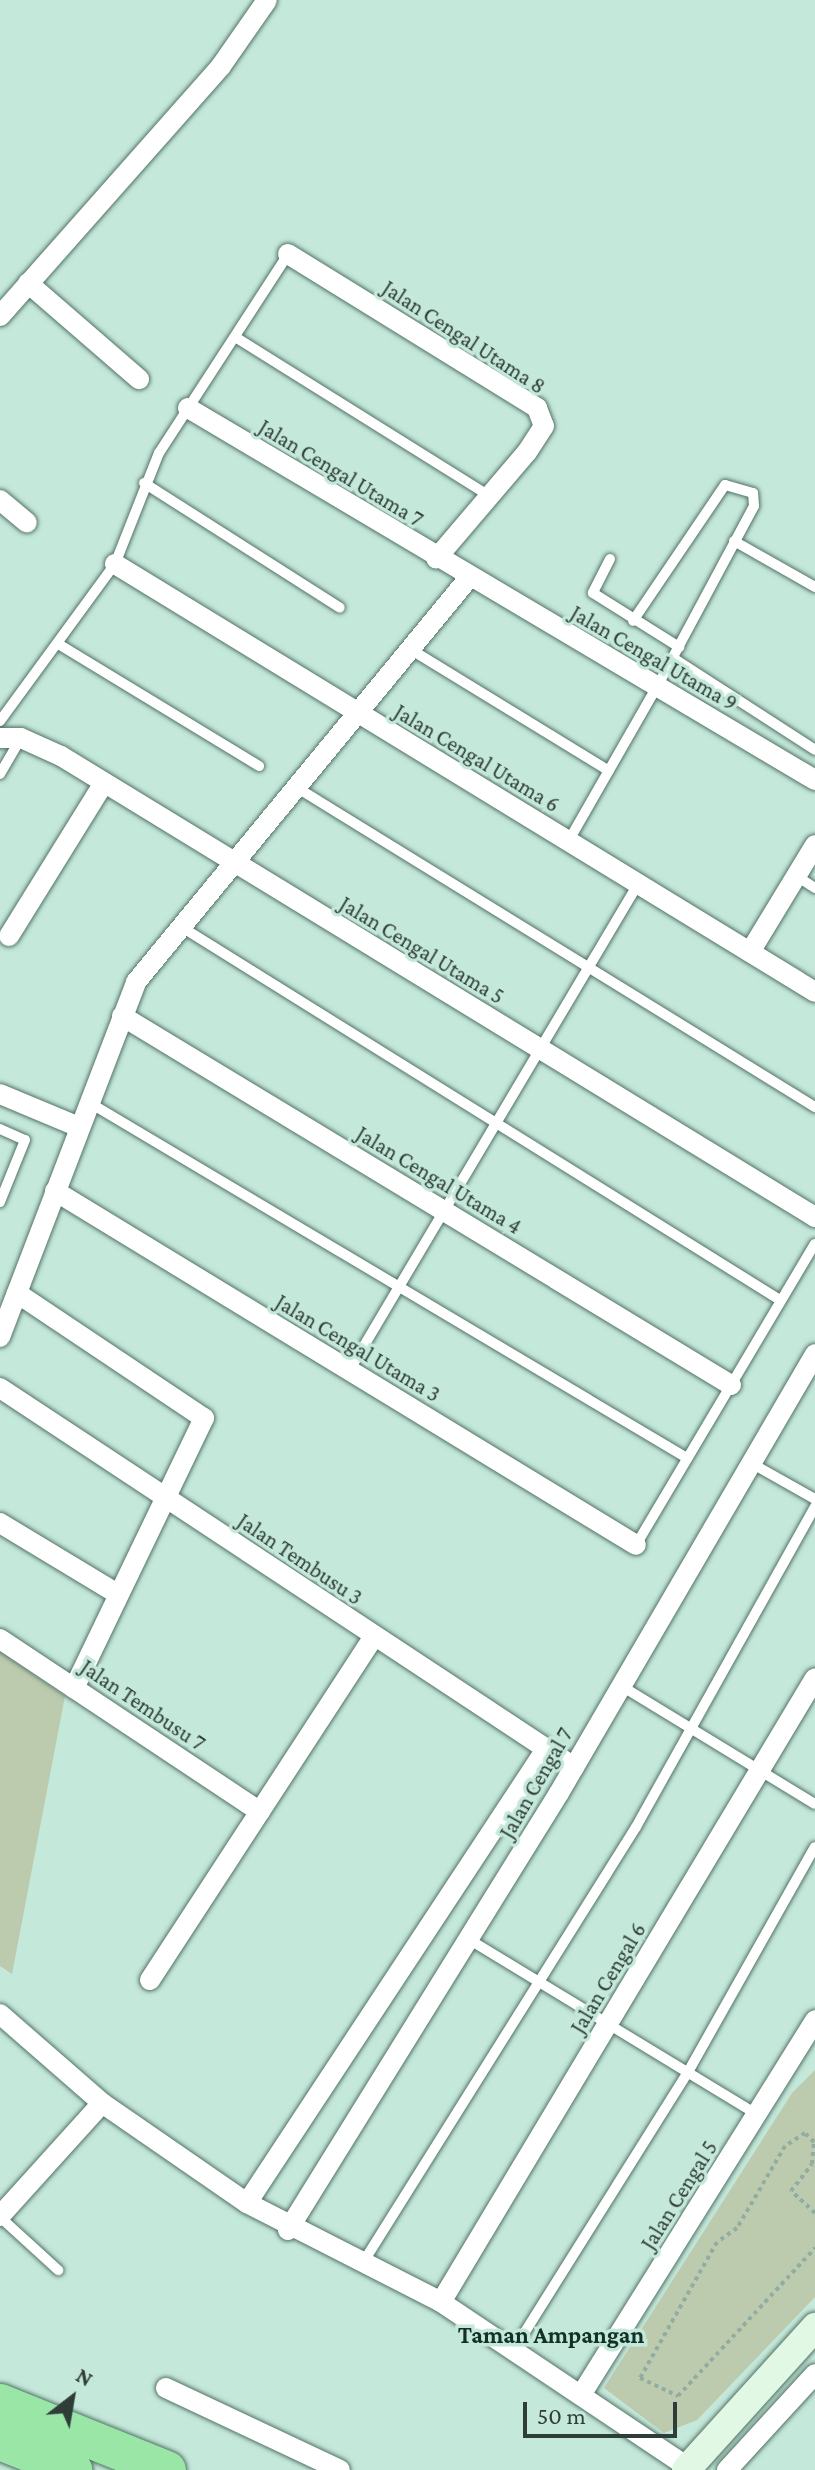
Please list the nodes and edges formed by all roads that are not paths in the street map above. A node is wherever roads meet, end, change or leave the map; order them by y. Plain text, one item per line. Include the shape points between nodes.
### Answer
1 (267, 0) edge
2 (288, 254) joint
3 (28, 283) junction
4 (0, 316) edge
5 (235, 337) junction
6 (139, 379) dead end
7 (188, 408) junction
8 (144, 483) junction
9 (489, 496) junction
10 (0, 500) edge
11 (27, 523) dead end
12 (734, 541) junction
13 (436, 559) junction
14 (610, 559) dead end
15 (115, 564) junction
16 (468, 579) junction
17 (815, 587) edge
18 (340, 608) dead end
19 (633, 621) junction
20 (60, 645) junction
21 (679, 647) junction
22 (410, 649) junction
23 (673, 658) junction
24 (658, 685) junction
25 (357, 713) junction
26 (0, 721) edge
27 (10, 738) edge
28 (815, 750) edge
29 (259, 766) dead end
30 (609, 771) junction
31 (0, 774) edge
32 (815, 780) edge
33 (104, 783) junction
34 (296, 787) junction
35 (568, 842) junction
36 (815, 845) edge
37 (232, 863) junction
38 (795, 875) junction
39 (638, 884) junction
40 (815, 888) edge
41 (180, 926) junction
42 (4, 938) edge
43 (750, 952) junction
44 (587, 966) junction
45 (815, 992) edge
46 (122, 1016) junction
47 (536, 1047) junction
48 (0, 1094) edge
49 (88, 1102) junction
50 (815, 1107) edge
51 (493, 1121) junction
52 (79, 1127) junction
53 (0, 1129) edge
54 (55, 1191) junction
55 (0, 1202) edge
56 (441, 1210) junction
57 (815, 1217) edge
58 (815, 1244) edge
59 (397, 1286) junction
60 (17, 1293) junction
61 (780, 1300) junction
62 (0, 1337) edge
63 (815, 1354) edge
64 (349, 1371) junction
65 (731, 1385) junction
66 (0, 1388) edge
67 (687, 1458) junction
68 (749, 1462) junction
69 (161, 1495) junction
70 (815, 1499) edge
71 (815, 1507) edge
72 (0, 1523) edge
73 (636, 1545) joint
74 (116, 1593) junction
75 (374, 1637) junction
76 (0, 1639) edge
77 (815, 1678) edge
78 (618, 1684) junction
79 (74, 1688) junction
80 (688, 1726) junction
81 (546, 1749) junction
82 (574, 1767) junction
83 (761, 1767) junction
84 (815, 1804) edge
85 (260, 1812) junction
86 (815, 1847) edge
87 (470, 1940) junction
88 (150, 1980) dead end
89 (540, 1982) junction
90 (0, 2014) edge
91 (815, 2020) edge
92 (610, 2025) junction
93 (809, 2047) edge
94 (688, 2072) junction
95 (102, 2103) junction
96 (758, 2115) junction
97 (247, 2203) junction
98 (0, 2217) edge
99 (288, 2230) junction
100 (364, 2261) junction
101 (58, 2270) dead end
102 (441, 2302) junction
103 (815, 2327) edge
104 (513, 2351) junction
105 (815, 2374) edge
106 (166, 2388) dead end
107 (581, 2395) junction
108 (0, 2403) edge
109 (0, 2441) edge
110 (689, 2469) edge
111 (73, 2470) edge
112 (167, 2470) edge
113 (340, 2470) edge
114 (727, 2470) edge

1 - 3 street via 221,66
2 - 5 lane
2 - 9 street, Jalan Cengal Utama 8 via 537,408 544,426
3 - 4 street
3 - 6 street
5 - 7 lane
5 - 9 lane
7 - 8 lane
7 - 13 street, Jalan Cengal Utama 7
8 - 15 lane
8 - 18 lane
9 - 13 street, Jalan Cengal Utama 8
10 - 11 street
12 - 17 lane
12 - 19 lane via 753,493 725,485
12 - 21 lane
13 - 16 street, Jalan Cengal Utama 7
14 - 19 lane via 593,593
15 - 20 lane
15 - 25 street, Jalan Cengal Utama 6
16 - 22 street
16 - 24 street, Jalan Cengal Utama 9
19 - 21 lane
20 - 26 lane
20 - 29 lane
21 - 23 lane
22 - 25 street
22 - 30 lane
23 - 24 lane
23 - 28 lane
24 - 30 lane
24 - 32 street, Jalan Cengal Utama 9
25 - 34 street
25 - 35 street, Jalan Cengal Utama 6
27 - 31 lane
27 - 33 street, Jalan Cengal Utama 5
30 - 35 lane
33 - 37 street, Jalan Cengal Utama 5
33 - 42 street
34 - 37 street
34 - 44 lane
35 - 39 street, Jalan Cengal Utama 6
36 - 38 street
37 - 41 street
37 - 47 street, Jalan Cengal Utama 5
38 - 40 lane
38 - 43 street
39 - 43 street, Jalan Cengal Utama 6
39 - 44 lane
41 - 46 street via 136,982
41 - 51 lane
43 - 45 street, Jalan Cengal Utama 6
44 - 47 lane
44 - 50 lane
46 - 49 street
46 - 56 street, Jalan Cengal Utama 4
47 - 51 lane
47 - 57 street, Jalan Cengal Utama 5
48 - 52 street
49 - 52 street
49 - 59 lane
51 - 56 lane
51 - 61 lane
52 - 54 street
53 - 55 lane via 25,1140
54 - 60 street
54 - 64 street, Jalan Cengal Utama 3
56 - 59 lane
56 - 65 street, Jalan Cengal Utama 4
58 - 61 lane
59 - 64 lane
59 - 67 lane
60 - 62 street
60 - 69 street via 202,1410 201,1429
61 - 65 lane
63 - 68 street, Jalan Cengal 7
64 - 73 street, Jalan Cengal Utama 3
65 - 67 lane
66 - 69 street, Jalan Tembusu 3
67 - 73 lane
68 - 70 lane
68 - 78 street, Jalan Cengal 7
69 - 74 street
69 - 75 street, Jalan Tembusu 3
71 - 80 lane
72 - 74 street
74 - 79 street
75 - 81 street, Jalan Tembusu 3
75 - 85 street
76 - 79 street, Jalan Tembusu 7
77 - 83 street, Jalan Cengal 6
78 - 80 lane
78 - 82 street, Jalan Cengal 7
79 - 85 street, Jalan Tembusu 7
80 - 83 lane
80 - 89 lane via 636,1827
81 - 82 street, Jalan Tembusu 3
81 - 97 street
82 - 87 street, Jalan Cengal 7
83 - 84 lane
83 - 92 street, Jalan Cengal 6
85 - 88 street
86 - 94 lane
87 - 89 lane
87 - 99 street, Jalan Cengal 7
89 - 92 lane
89 - 100 lane
90 - 95 street
91 - 93 street, Jalan Cengal 5
92 - 94 lane
92 - 102 street, Jalan Cengal 6
93 - 96 street, Jalan Cengal 5
94 - 96 lane
94 - 104 lane
95 - 97 street
95 - 98 street
96 - 107 street, Jalan Cengal 5
97 - 99 street
98 - 101 lane
99 - 100 street
100 - 102 street
102 - 104 street
103 - 110 street
104 - 107 street
105 - 114 street
106 - 113 street
107 - 110 street
108 - 112 highway
109 - 111 highway

